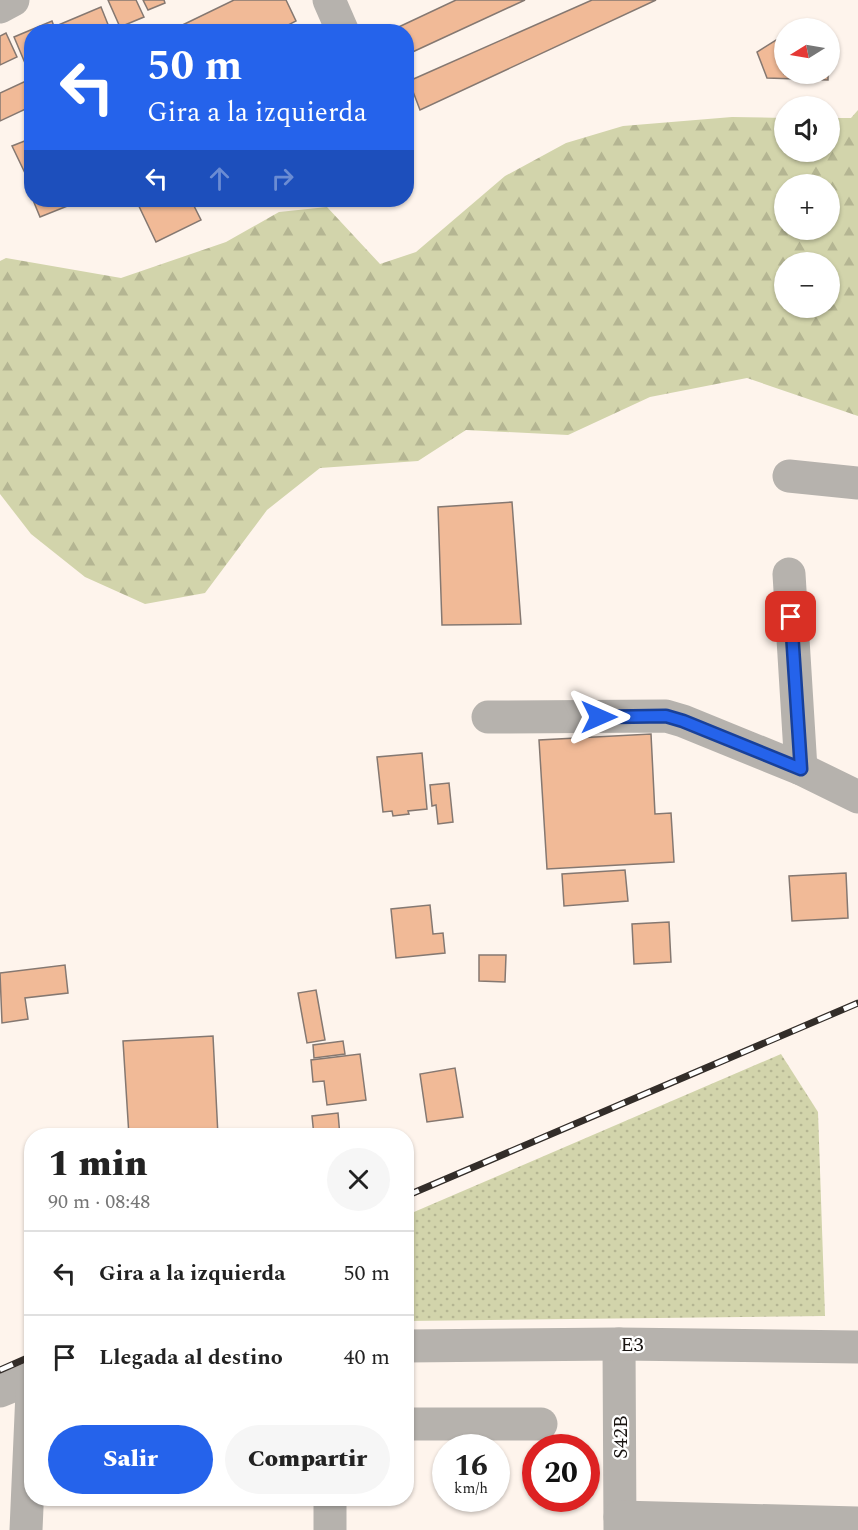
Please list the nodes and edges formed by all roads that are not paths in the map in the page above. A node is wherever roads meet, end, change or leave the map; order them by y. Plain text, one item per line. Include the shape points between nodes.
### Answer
1 (13, 0) edge
2 (329, 0) edge
3 (0, 7) edge
4 (340, 24) edge
5 (789, 476) dead end
6 (858, 483) edge
7 (789, 574) dead end
8 (488, 717) dead end
9 (801, 769) junction
10 (858, 797) edge
11 (619, 1344) junction
12 (414, 1346) edge
13 (858, 1347) edge
14 (24, 1381) edge
15 (0, 1391) edge
16 (541, 1424) dead end
17 (414, 1425) edge
18 (27, 1506) edge
19 (330, 1506) edge
20 (858, 1523) edge
21 (620, 1524) edge
22 (26, 1530) edge
23 (330, 1530) edge

1 - 3 street
2 - 4 street
5 - 6 street
7 - 9 street
8 - 9 street via 666,716
9 - 10 street
11 - 12 street, E3
11 - 13 street, E3
11 - 21 street, S42B
14 - 15 street
16 - 17 street
18 - 22 street
19 - 23 street
20 - 21 street

